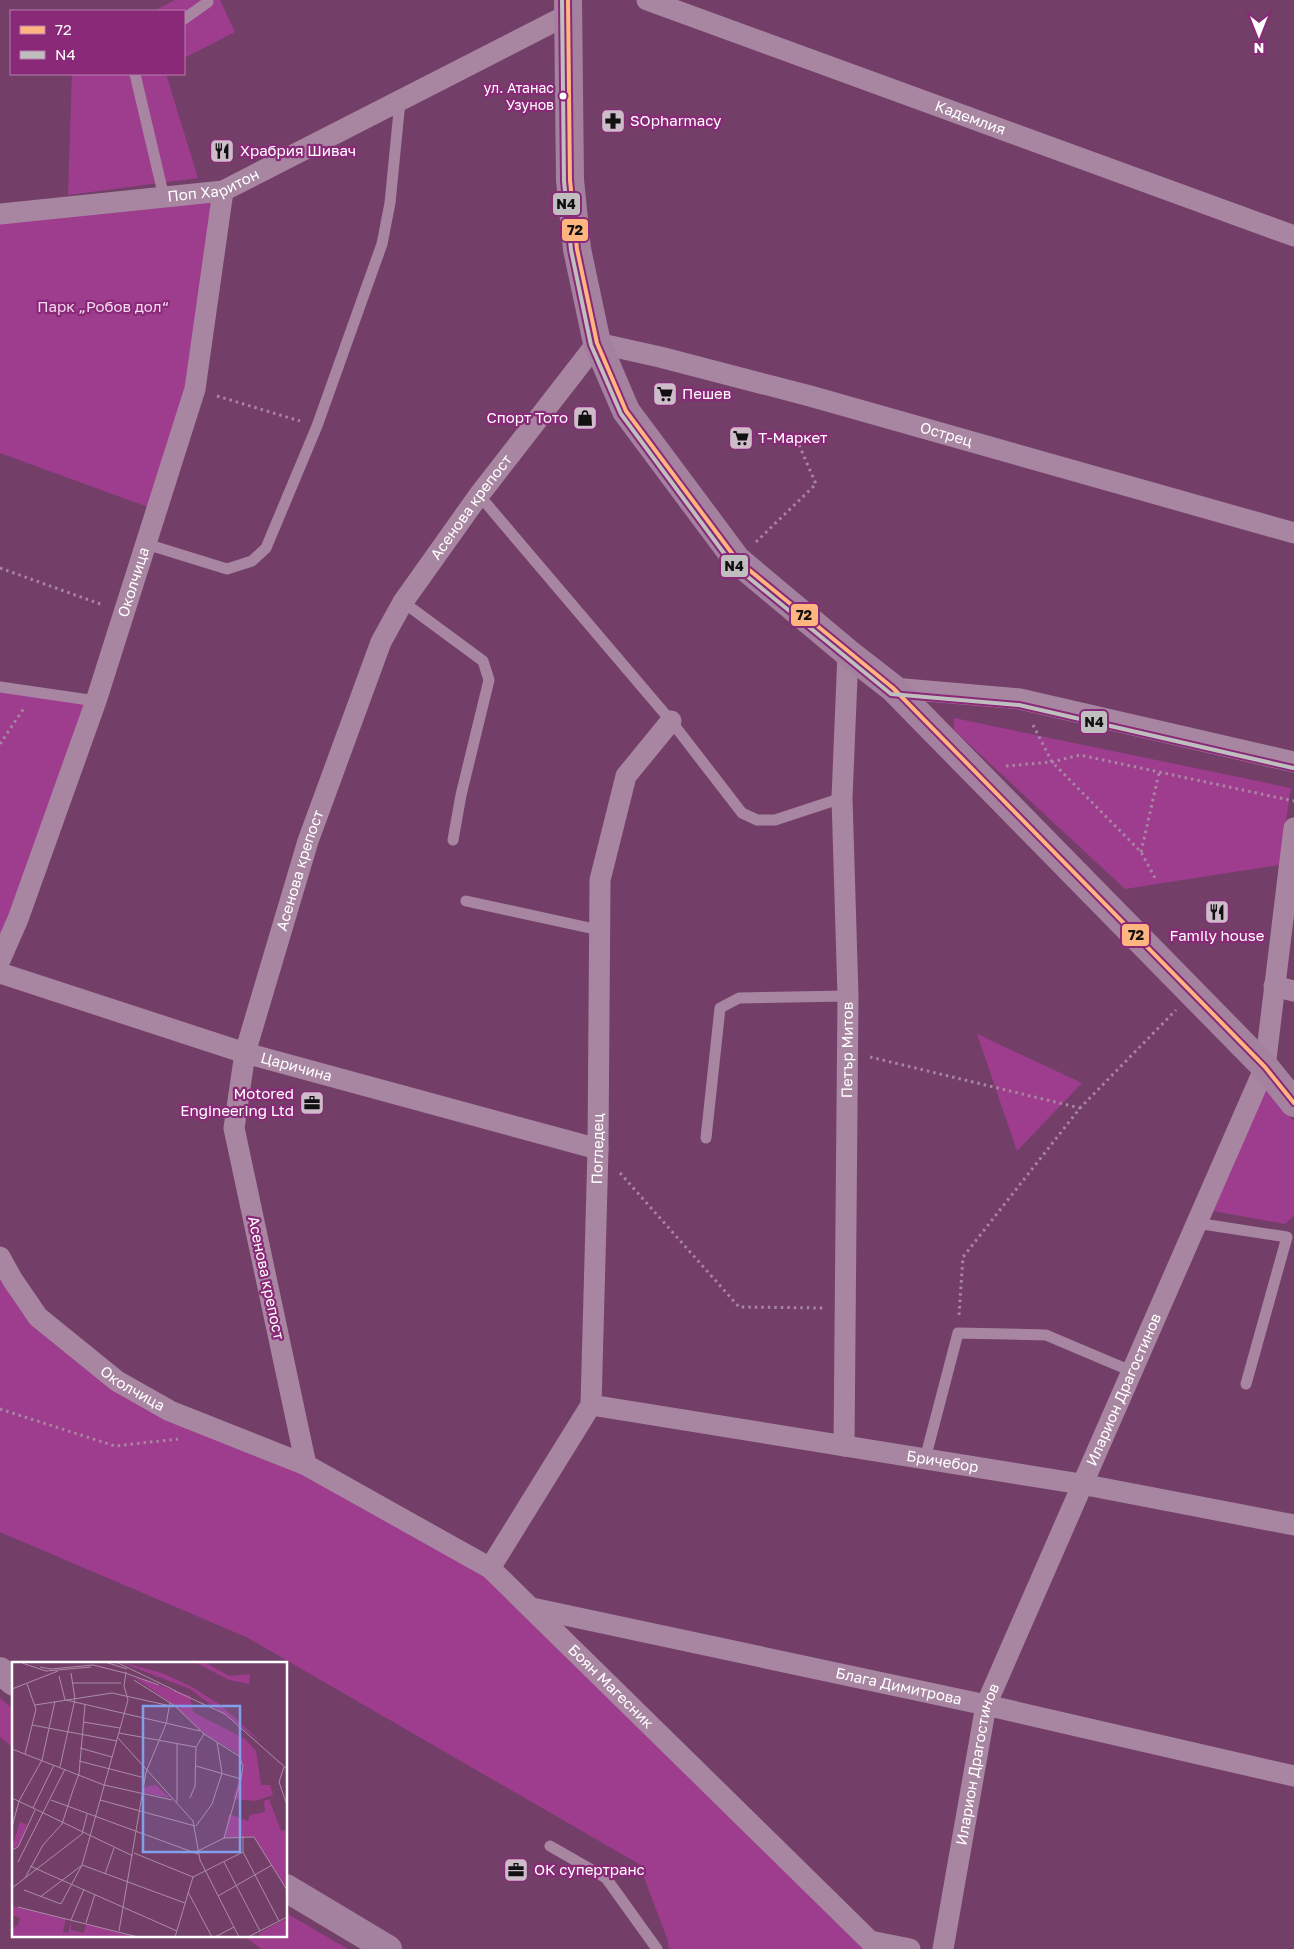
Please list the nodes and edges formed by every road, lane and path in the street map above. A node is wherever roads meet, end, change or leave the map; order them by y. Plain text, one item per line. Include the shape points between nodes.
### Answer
1 (647, 0) edge
2 (208, 2) dead end
3 (568, 7) edge
4 (185, 18) edge
5 (135, 75) edge
6 (400, 100) junction
7 (223, 191) junction
8 (164, 197) junction
9 (0, 214) edge
10 (1294, 236) edge
11 (597, 343) junction
12 (195, 389) junction
13 (317, 426) junction
14 (796, 438) dead end
15 (479, 495) junction
16 (1294, 533) edge
17 (146, 544) junction
18 (737, 560) junction
19 (0, 568) edge
20 (403, 602) junction
21 (123, 612) junction
22 (848, 653) junction
23 (0, 687) edge
24 (893, 688) junction
25 (36, 691) junction
26 (1020, 699) junction
27 (96, 701) junction
28 (671, 720) junction
29 (0, 744) edge
30 (1052, 762) junction
31 (1294, 762) edge
32 (975, 770) junction
33 (1159, 773) junction
34 (842, 798) junction
35 (1294, 801) edge
36 (1294, 828) edge
37 (453, 840) dead end
38 (1141, 852) junction
39 (1155, 878) dead end
40 (466, 901) dead end
41 (600, 930) junction
42 (0, 960) edge
43 (0, 973) edge
44 (1284, 988) edge
45 (1193, 993) junction
46 (848, 996) junction
47 (847, 1051) junction
48 (245, 1053) junction
49 (1265, 1067) junction
50 (1290, 1095) edge
51 (1080, 1108) junction
52 (706, 1138) dead end
53 (598, 1149) junction
54 (1196, 1223) junction
55 (0, 1257) edge
56 (845, 1308) junction
57 (958, 1333) junction
58 (1131, 1371) junction
59 (1246, 1384) dead end
60 (591, 1405) junction
61 (0, 1409) edge
62 (180, 1439) dead end
63 (844, 1446) junction
64 (924, 1459) junction
65 (306, 1465) junction
66 (1081, 1484) junction
67 (1294, 1525) edge
68 (490, 1568) junction
69 (532, 1608) junction
70 (0, 1671) edge
71 (12, 1680) edge
72 (986, 1705) junction
73 (1294, 1776) edge
74 (550, 1846) dead end
75 (288, 1889) edge
76 (876, 1945) edge
77 (388, 1949) edge
78 (657, 1949) edge
79 (910, 1949) edge
80 (943, 1949) edge

1 - 10 street, Кадемлия
2 - 4 lane
3 - 6 street, Поп Харитон
3 - 11 street via 570,180 577,248
5 - 8 lane
6 - 7 street, Поп Харитон
6 - 13 lane via 390,203 382,244
7 - 8 street, Поп Харитон
7 - 12 street, Околчица
8 - 9 street, Поп Харитон
11 - 15 street, Асенова крепост
11 - 16 street, Острец via 660,356 820,399
11 - 18 street via 626,411
12 - 13 path
12 - 17 street, Околчица
13 - 17 lane via 266,548 252,561 227,569
14 - 18 path via 816,484
15 - 20 street, Асенова крепост
15 - 28 lane
17 - 21 street, Околчица
18 - 22 street
19 - 21 path
20 - 37 lane via 483,661 489,680
20 - 48 street, Асенова крепост via 381,642 308,841
21 - 27 street, Околчица
22 - 24 street
22 - 34 street, Петър Митов
23 - 25 lane
24 - 26 street
24 - 32 street
25 - 27 lane
25 - 29 path
26 - 30 path
26 - 31 street
27 - 42 street, Околчица via 18,920
28 - 34 lane via 742,813 757,820 775,820
28 - 41 street, Погледец via 626,776 600,880
30 - 32 path
30 - 33 path via 1080,755
30 - 38 path
32 - 45 street
33 - 35 path
33 - 38 path
34 - 46 street, Петър Митов
36 - 44 street, Иларион Драгостинов
38 - 39 path
40 - 41 lane
41 - 53 street, Погледец
43 - 48 street, Царичина
44 - 49 street, Иларион Драгостинов
45 - 49 street
45 - 51 path
46 - 47 street, Петър Митов
46 - 52 lane via 739,998 720,1008
47 - 51 path
47 - 56 street, Петър Митов
48 - 53 street, Царичина
48 - 65 street, Асенова крепост via 234,1128
49 - 50 street
49 - 54 street, Иларион Драгостинов
51 - 57 path via 963,1257
53 - 56 path via 739,1307
53 - 60 street, Погледец
54 - 58 street, Иларион Драгостинов
54 - 59 lane via 1287,1237
55 - 65 street, Околчица via 38,1317 117,1380 170,1411
56 - 63 street, Петър Митов
57 - 58 lane via 1046,1335
57 - 64 lane
58 - 66 street, Иларион Драгостинов
60 - 63 street, Бричебор
60 - 68 street
61 - 62 path via 115,1446
63 - 64 street, Бричебор
64 - 66 street, Бричебор
65 - 68 street, Боян Магесник
66 - 67 street, Бричебор
66 - 72 street, Иларион Драгостинов
68 - 69 street, Боян Магесник
69 - 72 street, Блага Димитрова
69 - 76 street, Боян Магесник
70 - 71 street
72 - 73 street, Блага Димитрова
72 - 80 street, Иларион Драгостинов
74 - 78 lane via 606,1878
75 - 77 street
76 - 79 street

